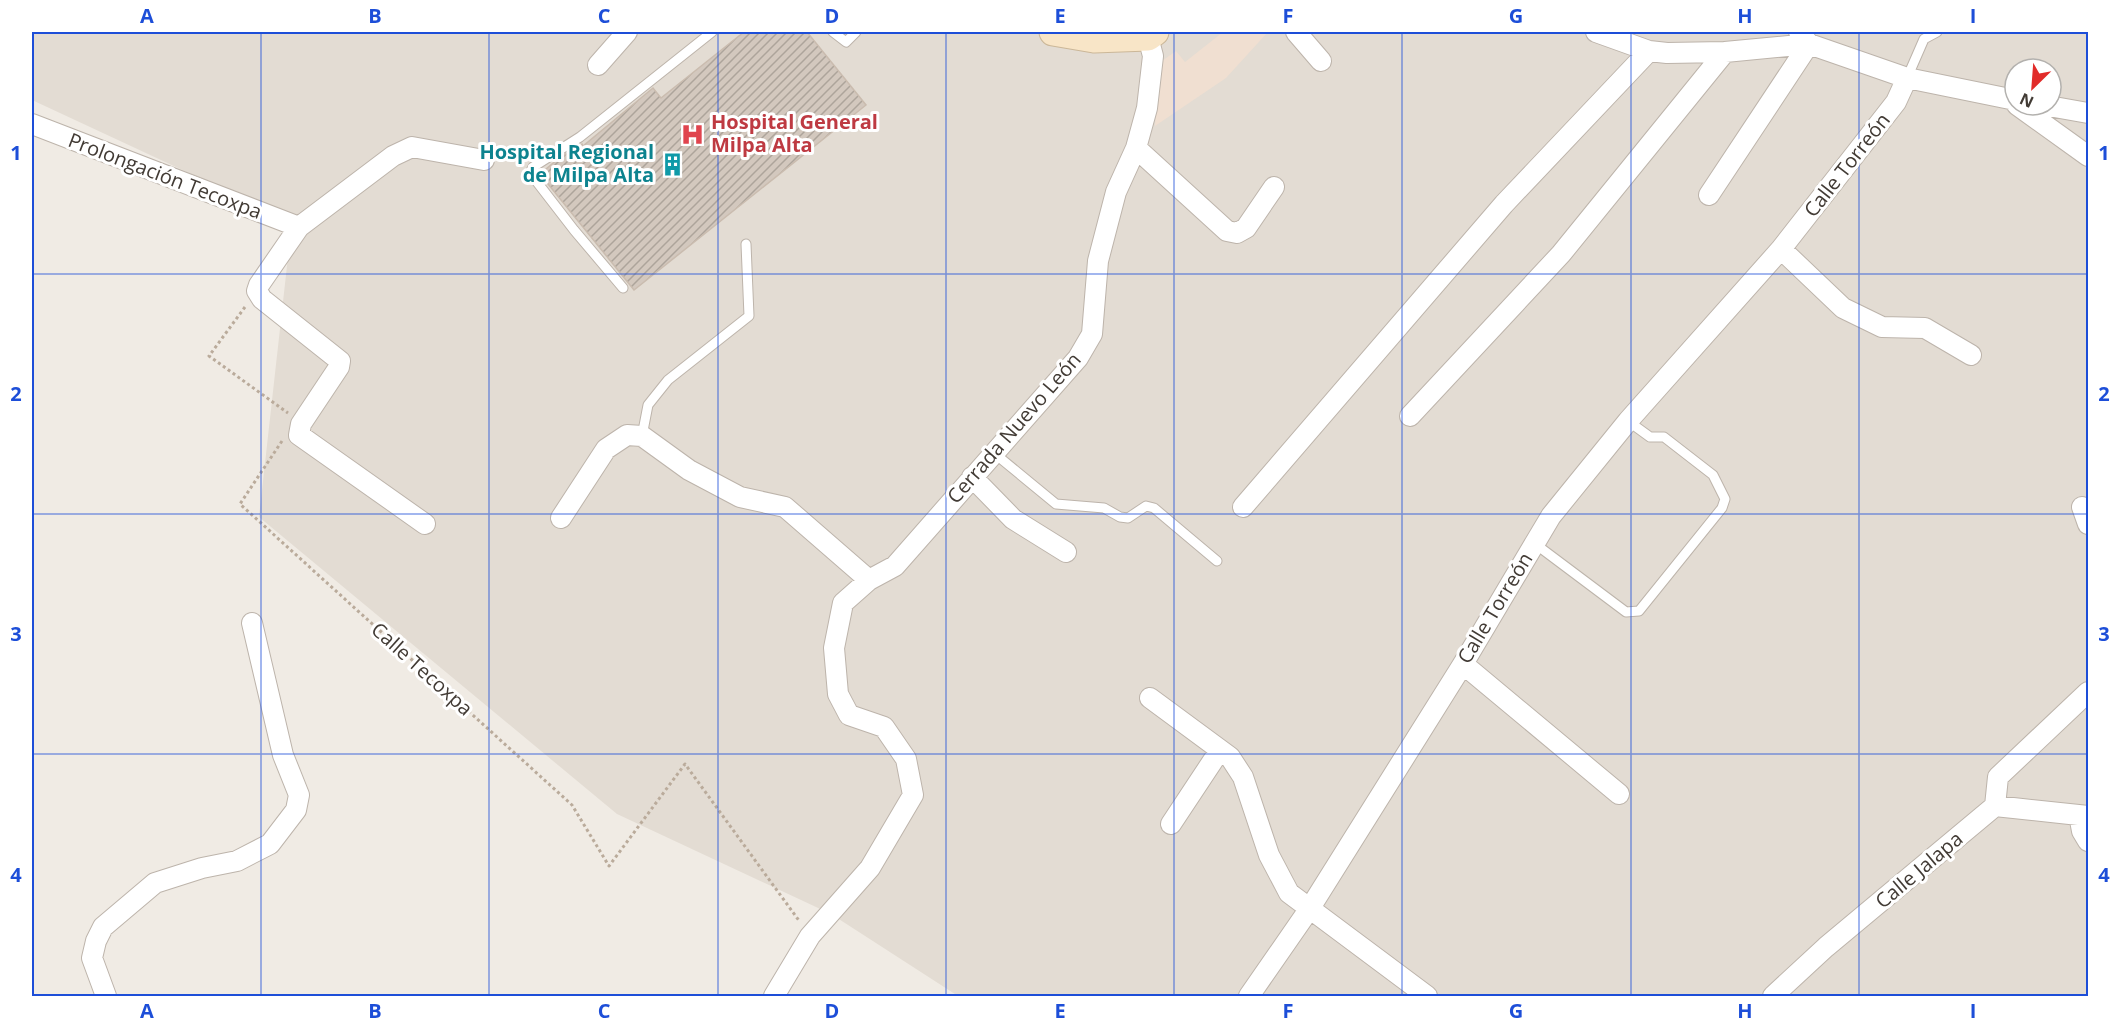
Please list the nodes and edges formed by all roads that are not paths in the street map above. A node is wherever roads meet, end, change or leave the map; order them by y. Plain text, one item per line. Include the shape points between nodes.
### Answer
1 (627, 32) edge
2 (712, 32) edge
3 (833, 32) edge
4 (856, 32) edge
5 (1053, 32) edge
6 (1296, 32) edge
7 (1596, 32) edge
8 (1937, 32) edge
9 (1151, 34) edge
10 (1804, 38) edge
11 (1650, 51) junction
12 (1725, 52) junction
13 (1322, 62) dead end
14 (598, 65) dead end
15 (1907, 78) junction
16 (2003, 100) edge
17 (2063, 109) edge
18 (2088, 113) edge
19 (2035, 117) edge
20 (32, 124) edge
21 (1136, 148) junction
22 (2088, 156) edge
23 (484, 160) dead end
24 (1274, 187) dead end
25 (1709, 195) dead end
26 (299, 227) junction
27 (746, 244) dead end
28 (1781, 249) junction
29 (622, 288) dead end
30 (1971, 355) dead end
31 (1410, 416) dead end
32 (1628, 422) junction
33 (642, 436) junction
34 (993, 453) junction
35 (972, 477) junction
36 (1243, 507) dead end
37 (561, 518) dead end
38 (425, 524) dead end
39 (1534, 543) junction
40 (1066, 552) dead end
41 (1217, 561) dead end
42 (869, 580) junction
43 (252, 623) dead end
44 (1463, 664) junction
45 (2088, 692) edge
46 (1150, 698) dead end
47 (1220, 750) junction
48 (1619, 794) dead end
49 (1995, 806) junction
50 (2084, 816) edge
51 (1172, 824) dead end
52 (2088, 841) edge
53 (1310, 908) junction
54 (106, 996) edge
55 (774, 996) edge
56 (1249, 996) edge
57 (1427, 996) edge
58 (1773, 996) edge

1 - 14 street
2 - 29 lane via 580,137 532,167 530,173
3 - 4 lane via 846,42
5 - 9 main road via 1094,39
6 - 13 street
7 - 11 street
8 - 15 lane via 1924,39
9 - 21 street, Cerrada Nuevo León via 1153,56 1147,108
10 - 12 street
10 - 15 street
10 - 25 street
11 - 12 street
11 - 36 street via 1504,204
12 - 31 street via 1560,254
15 - 16 street
15 - 28 street, Calle Torreón via 1896,102
17 - 18 street
19 - 22 street
20 - 26 street, Prolongación Tecoxpa
21 - 24 street via 1227,231 1237,233 1246,228
21 - 34 street, Cerrada Nuevo León via 1116,192 1098,261 1092,334 1078,358
23 - 26 street via 412,147 393,156
26 - 38 street via 257,291 340,361 301,424 299,435
27 - 33 lane via 749,316 668,380 648,405
28 - 30 street via 1843,308 1882,327 1925,328
28 - 32 street, Calle Torreón
32 - 39 street, Calle Torreón via 1551,516
32 - 39 lane via 1650,437 1664,437 1713,476 1725,499 1722,508 1639,611 1626,612
33 - 37 street via 627,435 606,449
33 - 42 street via 688,470 740,496 785,507
34 - 35 street, Cerrada Nuevo León
34 - 41 lane via 1056,504 1104,508 1128,518 1146,506 1154,508
35 - 40 street via 1013,519
35 - 42 street, Cerrada Nuevo León via 895,566
39 - 44 street, Calle Torreón
42 - 55 street, Cerrada Nuevo León via 843,603 834,648 838,694 849,715 884,727 906,759 913,795 870,868 810,936
43 - 54 street via 283,755 299,795 297,810 270,844 237,861 155,883 103,927 92,958
44 - 48 street
44 - 53 street, Calle Torreón
45 - 49 street via 1998,777
46 - 47 street
47 - 51 street
47 - 53 street via 1230,757 1243,777 1269,855 1289,893
49 - 50 street
49 - 58 street, Calle Jalapa
50 - 52 street via 2082,831
53 - 56 street, Calle Torreón
53 - 57 street

